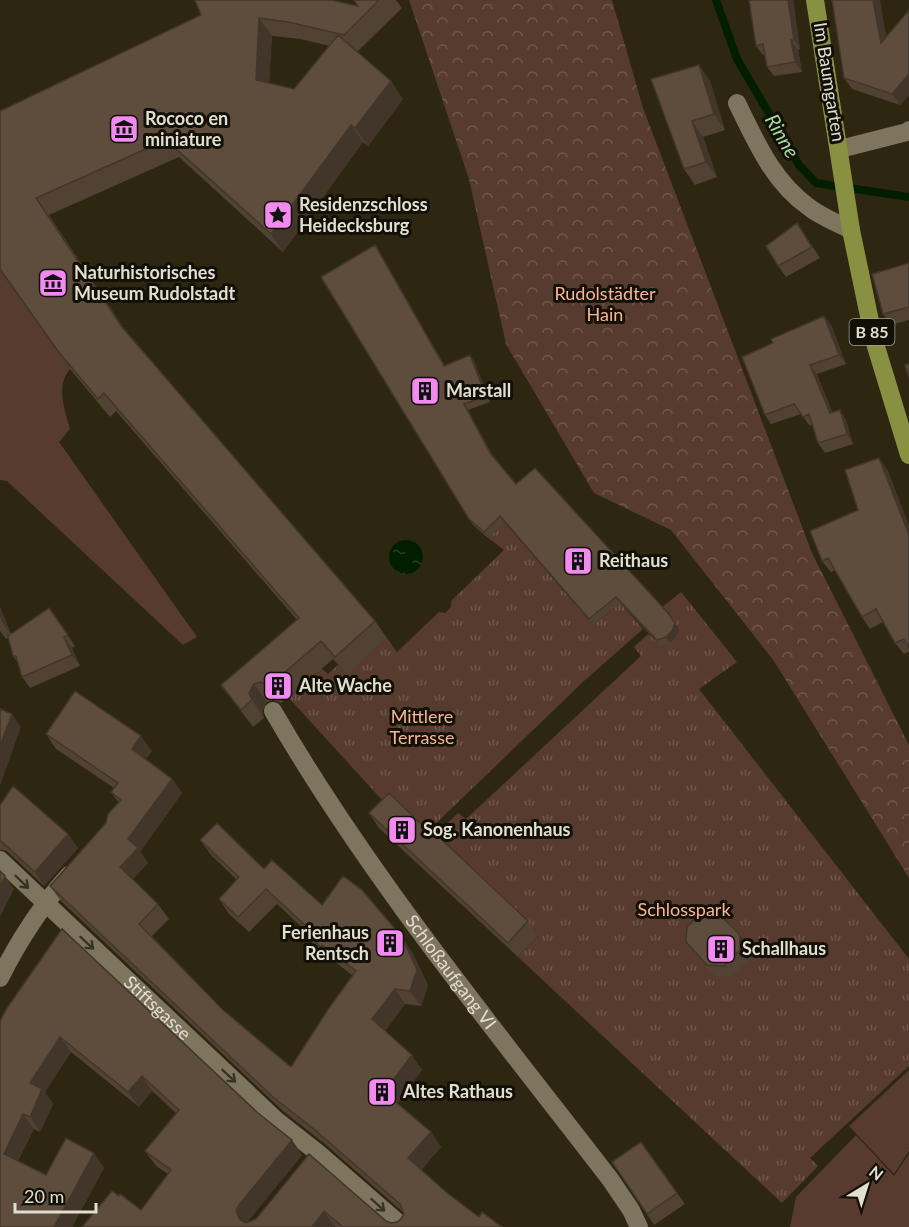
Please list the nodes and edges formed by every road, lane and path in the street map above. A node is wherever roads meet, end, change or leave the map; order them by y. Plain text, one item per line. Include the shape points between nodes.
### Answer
1 (815, 0) edge
2 (737, 103) dead end
3 (909, 130) edge
4 (841, 156) junction
5 (851, 230) junction
6 (909, 455) edge
7 (273, 711) dead end
8 (0, 861) edge
9 (79, 864) edge
10 (44, 903) junction
11 (0, 978) edge
12 (403, 1227) edge
13 (639, 1227) edge

1 - 4 main road, Im Baumgarten / B 85
2 - 5 street via 768,164 786,189 811,209
3 - 4 street
4 - 5 main road, B 85
5 - 6 main road, B 85 via 874,340
7 - 13 street, Schloßaufgang VI via 303,763 385,883 610,1179
8 -> 10 street, Stiftsgasse
9 - 10 street
10 - 11 street
10 -> 12 street, Stiftsgasse via 314,1158

